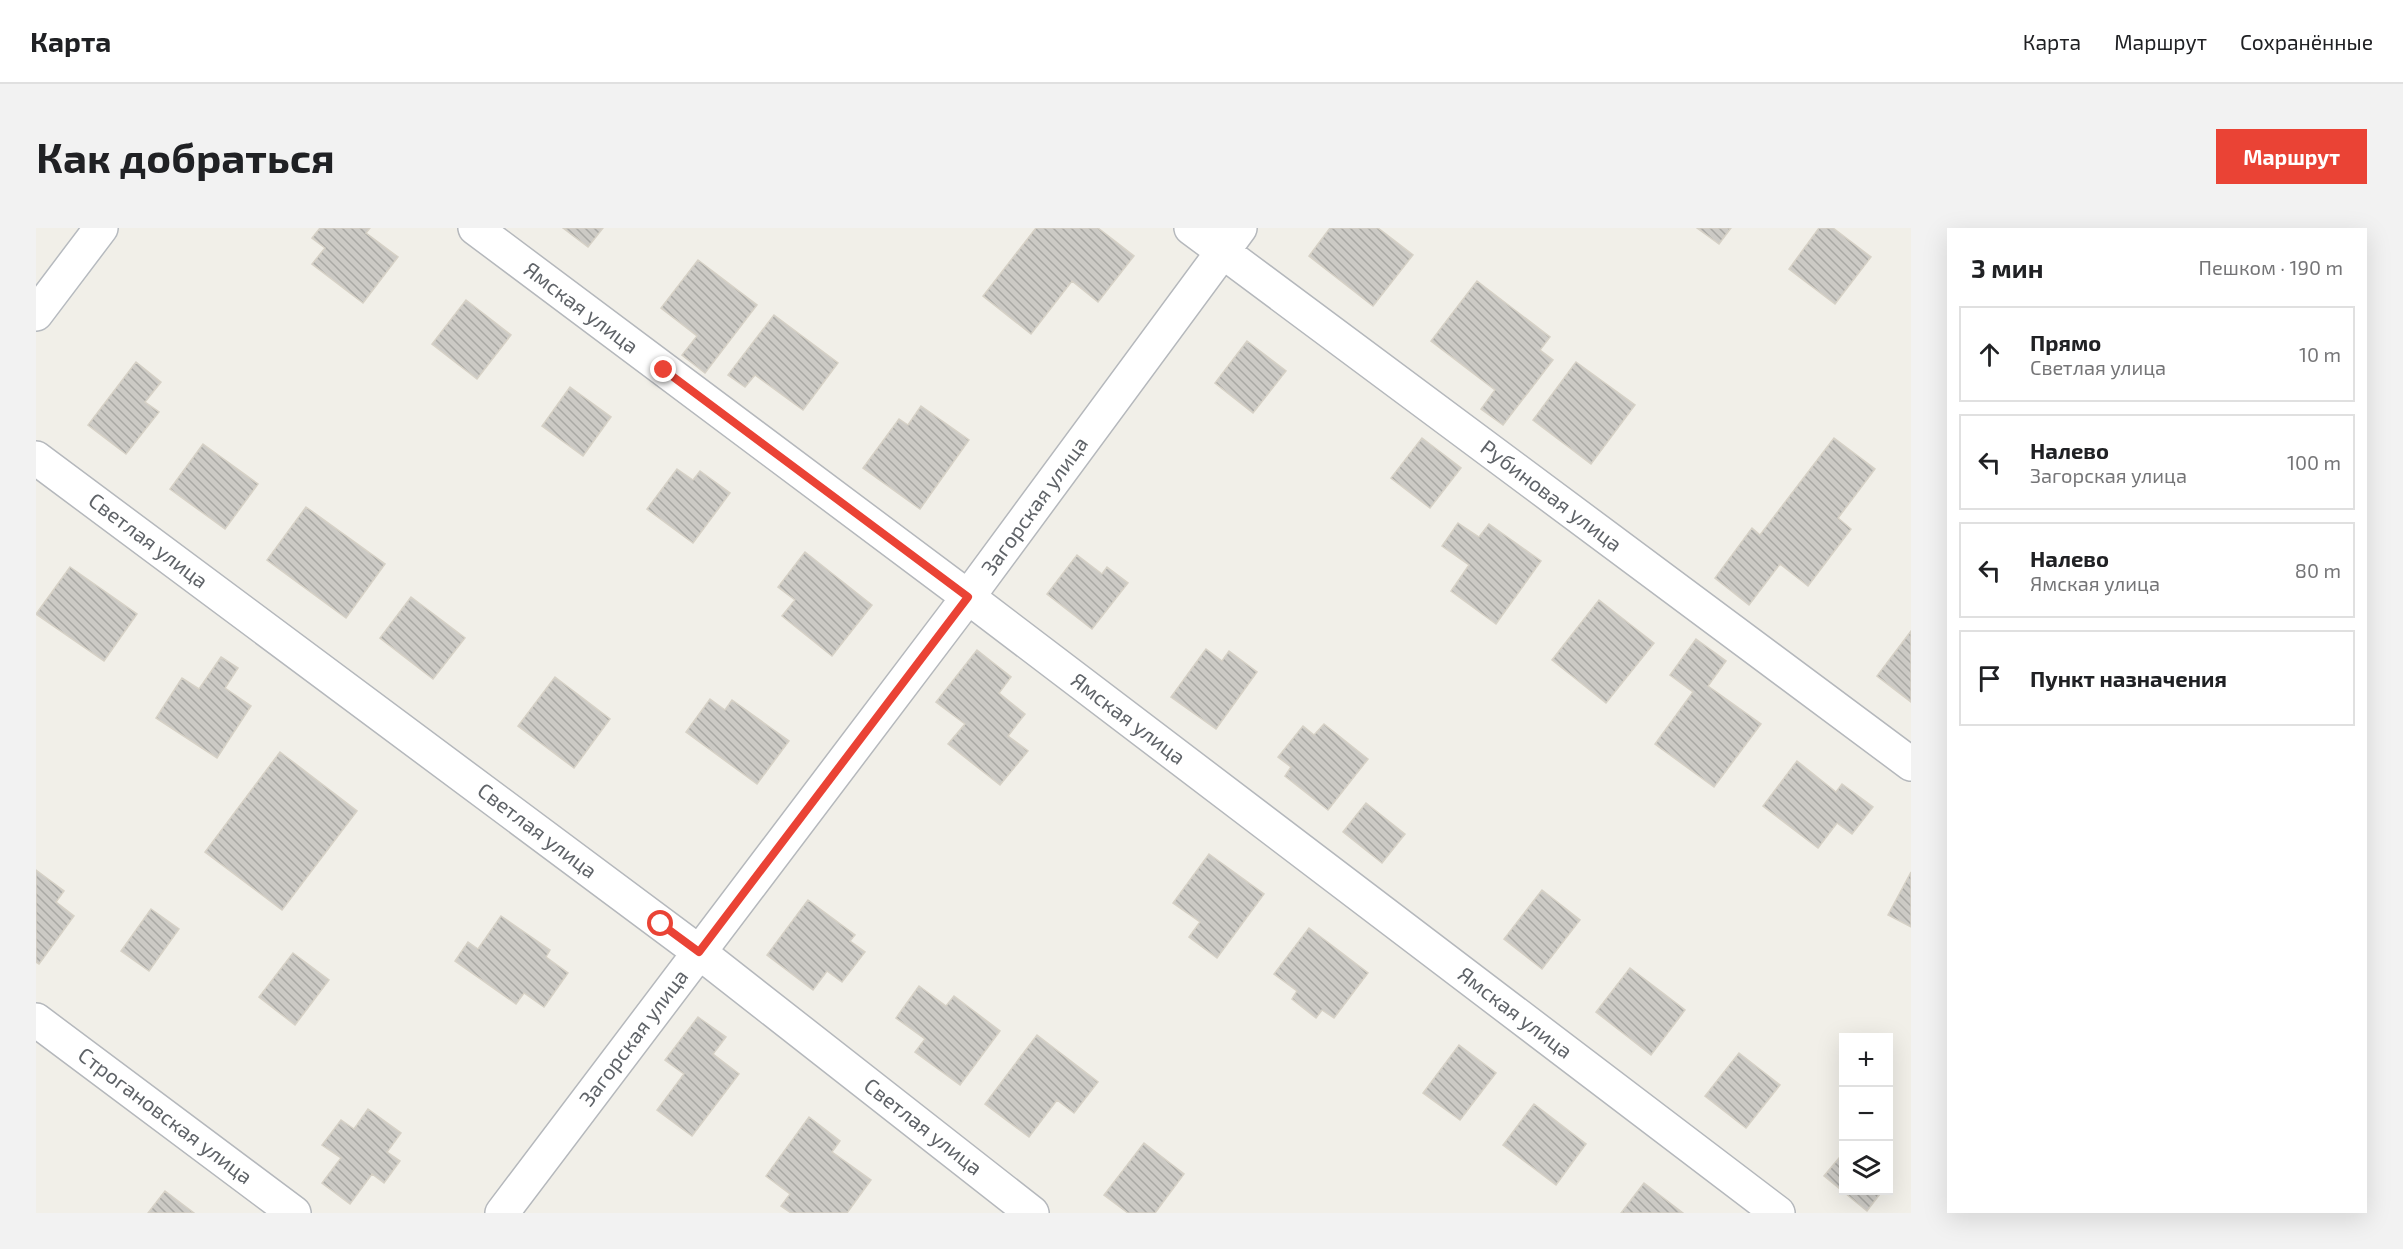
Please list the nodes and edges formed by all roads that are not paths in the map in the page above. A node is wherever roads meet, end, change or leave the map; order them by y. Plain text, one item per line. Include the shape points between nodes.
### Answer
1 (101, 228) edge
2 (475, 228) edge
3 (1191, 228) edge
4 (1232, 240) edge
5 (36, 314) edge
6 (36, 458) edge
7 (968, 597) junction
8 (1911, 764) edge
9 (699, 952) junction
10 (36, 1020) edge
11 (294, 1213) edge
12 (502, 1213) edge
13 (1032, 1213) edge
14 (1778, 1213) edge

1 - 5 street
2 - 7 street, Ямская улица
3 - 4 street, Рубиновая улица
4 - 7 street, Загорская улица
4 - 8 street, Рубиновая улица
6 - 9 street, Светлая улица
7 - 9 street, Загорская улица
7 - 14 street, Ямская улица
9 - 12 street, Загорская улица
9 - 13 street, Светлая улица
10 - 11 street, Строгановская улица

